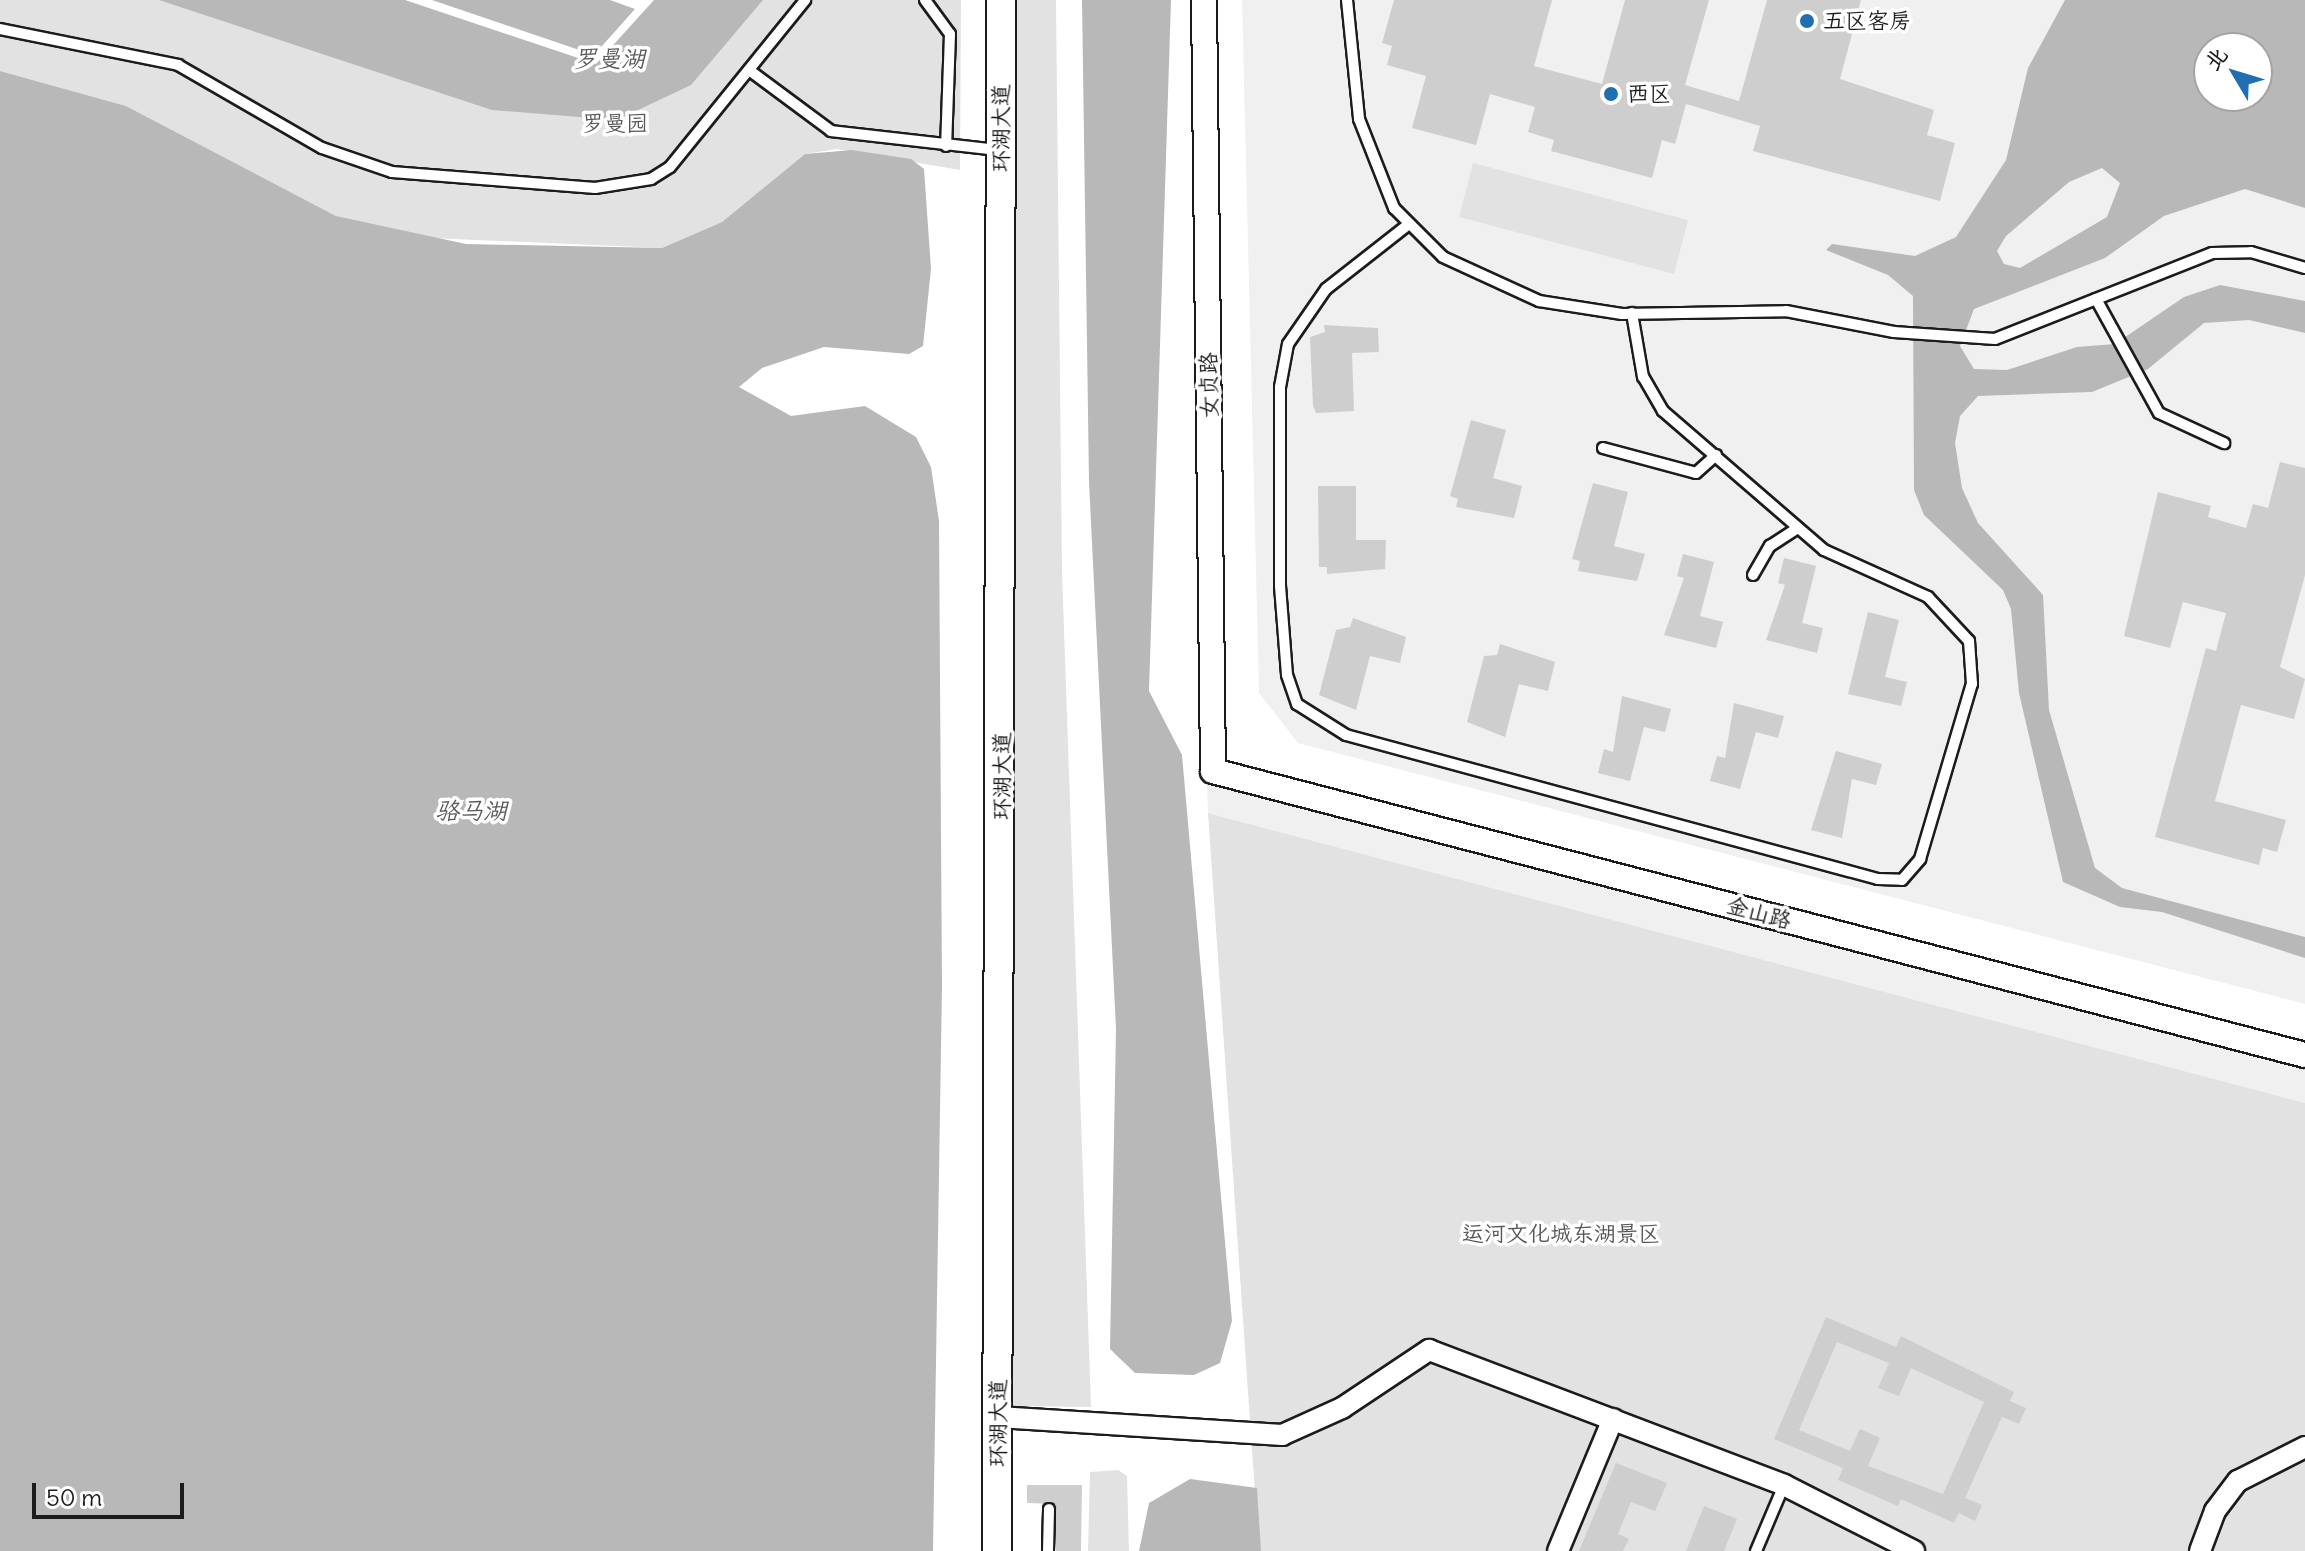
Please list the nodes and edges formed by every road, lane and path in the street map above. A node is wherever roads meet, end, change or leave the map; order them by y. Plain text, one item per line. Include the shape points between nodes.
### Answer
1 (805, 0) edge
2 (925, 0) edge
3 (1001, 0) edge
4 (1204, 0) edge
5 (1347, 0) edge
6 (0, 29) edge
7 (749, 70) junction
8 (946, 146) junction
9 (1002, 150) junction
10 (1409, 224) junction
11 (2305, 268) edge
12 (2096, 299) junction
13 (1632, 313) junction
14 (2224, 443) dead end
15 (1603, 448) dead end
16 (1716, 455) junction
17 (1798, 528) junction
18 (1753, 575) dead end
19 (1213, 771) joint
20 (2305, 1055) edge
21 (998, 1417) junction
22 (1613, 1419) junction
23 (2305, 1447) edge
24 (1784, 1485) junction
25 (1049, 1509) dead end
26 (997, 1551) edge
27 (1048, 1551) edge
28 (1558, 1551) edge
29 (1756, 1551) edge
30 (1914, 1551) edge
31 (2200, 1551) edge

1 - 7 lane
2 - 8 lane via 950,34
3 - 9 main road, 环湖大道
4 - 19 street, 女贞路
5 - 10 lane via 1359,119 1372,167
6 - 7 lane via 178,65 348,160 437,180 513,185 595,188 651,179 680,156
7 - 8 lane via 831,131
8 - 9 lane
9 - 21 main road, 环湖大道
10 - 13 lane via 1443,257 1499,287 1568,308
10 - 17 lane via 1326,289 1288,344 1280,387 1280,586 1287,675 1307,716 1376,743 1878,879 1902,880 1923,851 1972,684 1972,652 1942,606 1824,550
11 - 12 lane via 2251,252 2212,253
12 - 13 lane via 2024,333 1977,339 1894,332 1786,311
12 - 14 lane via 2138,383 2171,421
13 - 16 lane via 1652,396
15 - 16 lane via 1696,473
16 - 17 lane
17 - 18 lane via 1770,546
19 - 20 street, 金山路
21 - 22 street via 1282,1435 1342,1408 1429,1350
21 - 26 main road, 环湖大道
22 - 24 street
22 - 28 street
23 - 31 street via 2238,1481 2215,1511
24 - 29 lane
24 - 30 street
25 - 27 lane

